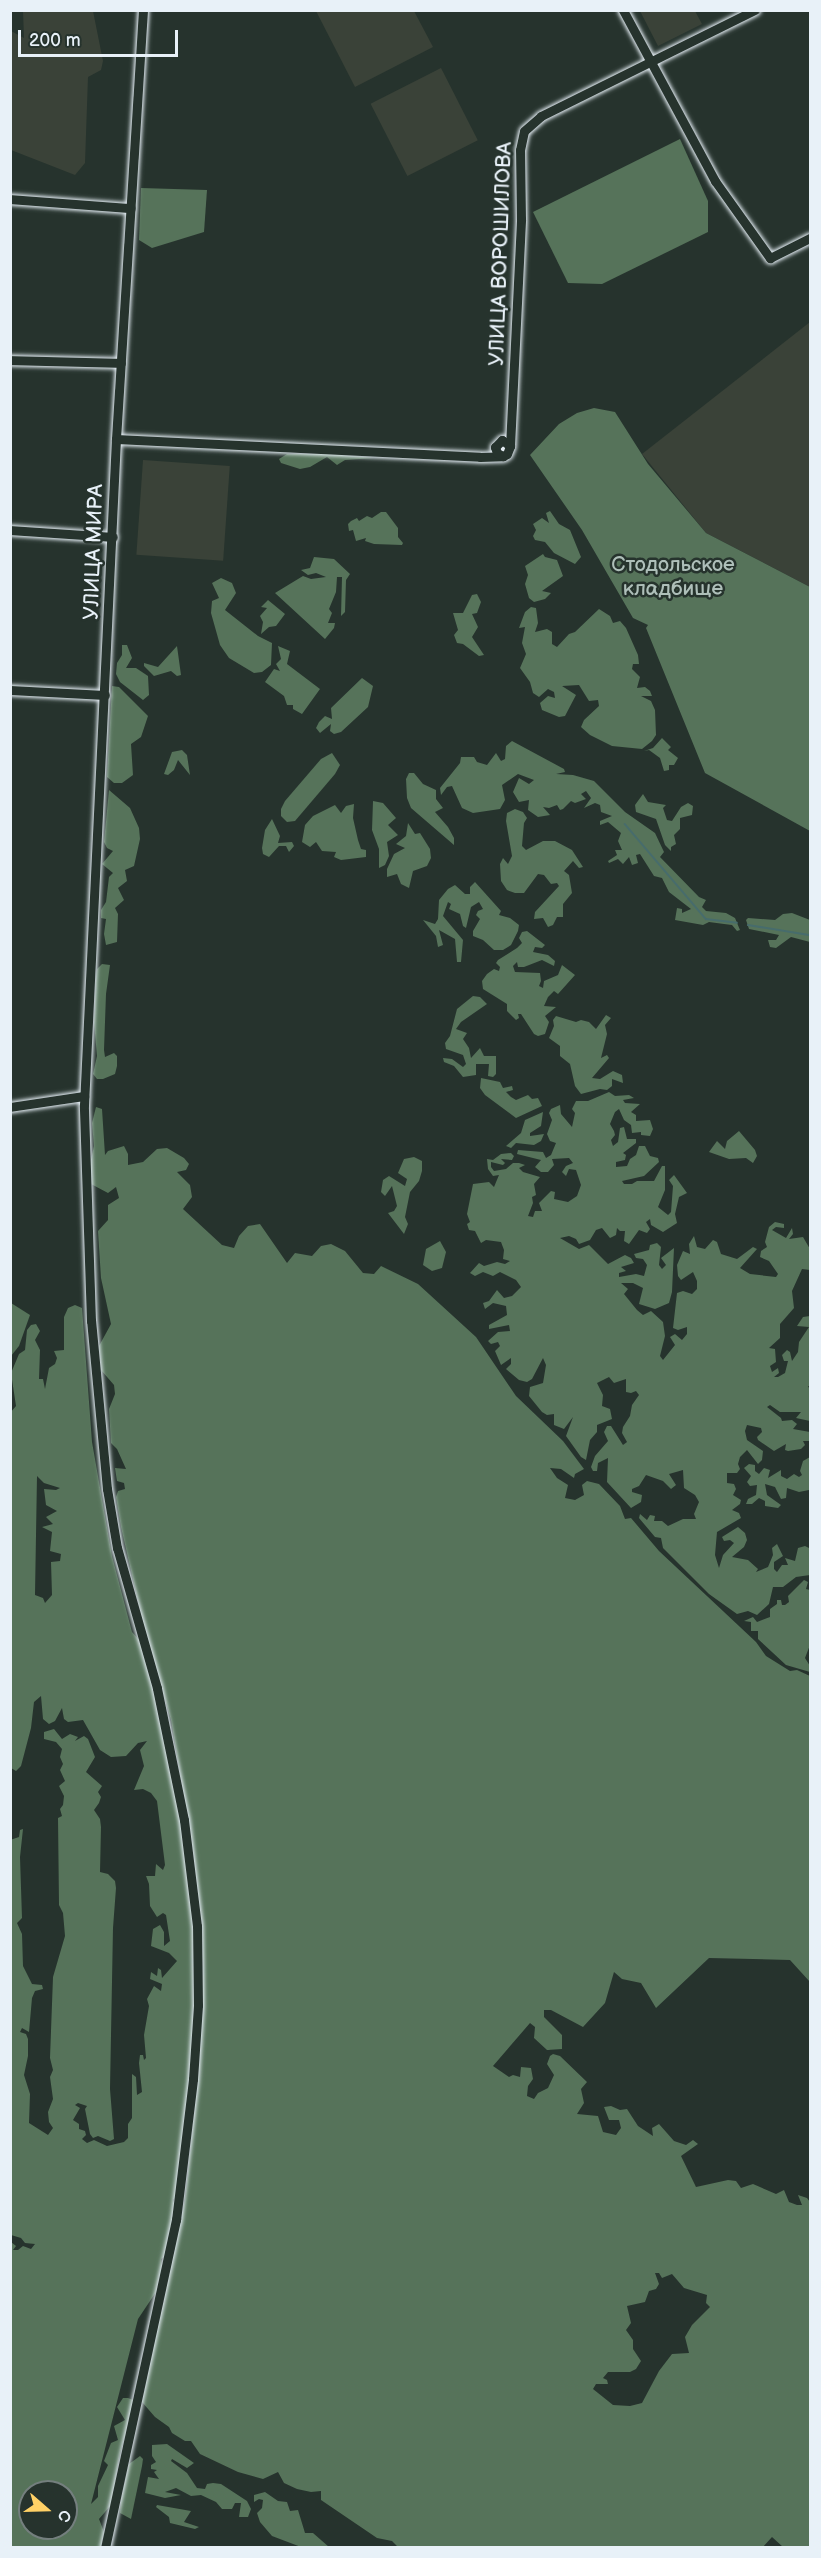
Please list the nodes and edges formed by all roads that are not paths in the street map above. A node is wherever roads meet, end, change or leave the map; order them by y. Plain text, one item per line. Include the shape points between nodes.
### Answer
1 (143, 10) edge
2 (623, 10) edge
3 (755, 10) edge
4 (649, 61) junction
5 (10, 199) edge
6 (131, 208) junction
7 (810, 238) edge
8 (10, 360) edge
9 (121, 363) junction
10 (512, 415) junction
11 (116, 439) junction
12 (496, 444) junction
13 (510, 446) junction
14 (504, 455) junction
15 (480, 457) junction
16 (10, 530) edge
17 (113, 537) junction
18 (10, 690) edge
19 (105, 695) junction
20 (84, 1096) junction
21 (10, 1107) edge
22 (105, 2547) edge

1 - 6 street, УЛИЦА МИРА
2 - 4 street
3 - 4 street, УЛИЦА ВОРОШИЛОВА
4 - 7 street via 715,181 770,258
4 - 10 street, УЛИЦА ВОРОШИЛОВА via 541,116 524,131 520,150
5 - 6 street
6 - 9 street, УЛИЦА МИРА
8 - 9 street
9 - 11 street, УЛИЦА МИРА
10 - 12 street, УЛИЦА ВОРОШИЛОВА
10 - 13 street, УЛИЦА ВОРОШИЛОВА
11 - 15 street
11 - 17 street, УЛИЦА МИРА
12 - 13 street via 506,441
12 - 14 street via 496,453
12 - 15 street, УЛИЦА ВОРОШИЛОВА
13 - 14 street
14 - 15 street
16 - 17 street
17 - 19 street, УЛИЦА МИРА
18 - 19 street
19 - 20 street, УЛИЦА МИРА
20 - 21 street
20 - 22 street, УЛИЦА МИРА via 91,1321 110,1507 119,1558 164,1719 193,1881 198,1956 193,2079 176,2220

